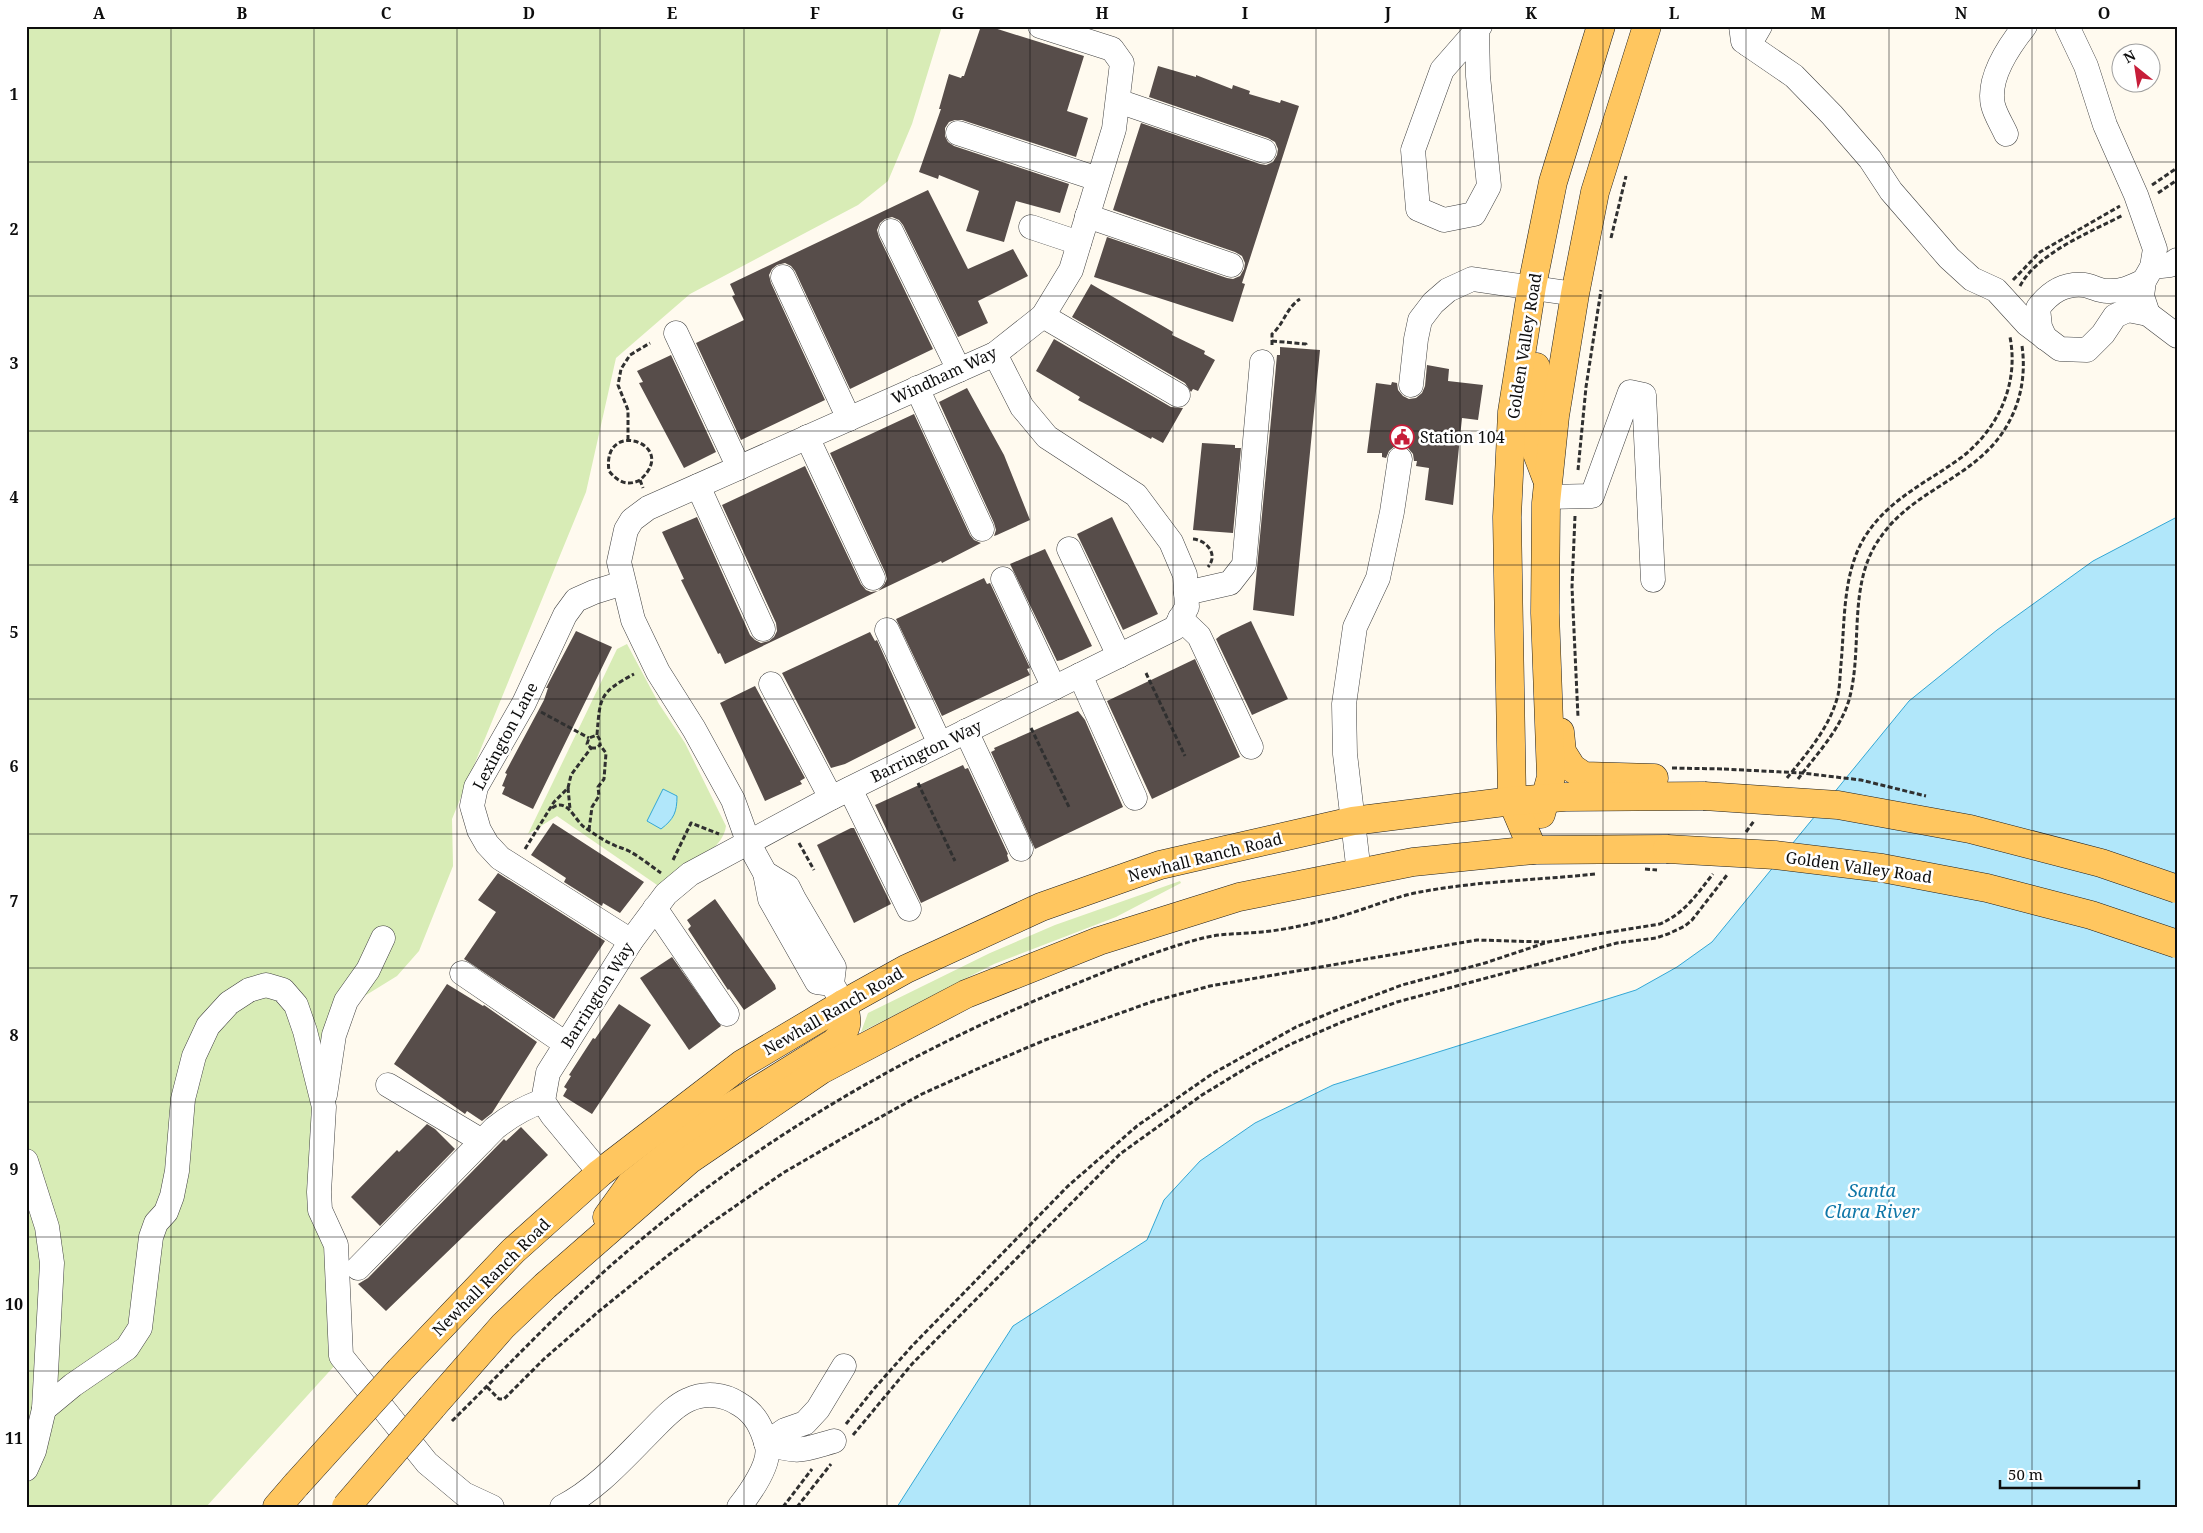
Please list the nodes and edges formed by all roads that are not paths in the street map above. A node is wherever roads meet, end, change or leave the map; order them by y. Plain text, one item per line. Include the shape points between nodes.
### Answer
1 (1040, 26) edge
2 (1601, 26) edge
3 (1646, 26) edge
4 (2025, 26) edge
5 (2067, 26) edge
6 (1478, 28) edge
7 (1750, 32) edge
8 (1118, 101) junction
9 (958, 133) dead end
10 (2006, 134) dead end
11 (1264, 151) dead end
12 (1098, 179) junction
13 (1087, 216) junction
14 (1031, 227) dead end
15 (891, 231) dead end
16 (1079, 243) junction
17 (2177, 260) edge
18 (1231, 264) dead end
19 (2148, 274) junction
20 (783, 277) dead end
21 (1532, 286) junction
22 (1575, 294) junction
23 (2148, 314) junction
24 (1043, 316) junction
25 (676, 333) dead end
26 (2177, 336) edge
27 (2045, 338) junction
28 (1523, 343) junction
29 (1269, 350) road end
30 (995, 354) junction
31 (958, 370) junction
32 (1411, 385) dead end
33 (917, 388) junction
34 (1178, 396) dead end
35 (849, 419) junction
36 (807, 437) junction
37 (1400, 459) dead end
38 (739, 468) junction
39 (698, 486) junction
40 (1547, 490) junction
41 (982, 529) dead end
42 (1069, 549) dead end
43 (873, 578) dead end
44 (1003, 579) dead end
45 (1652, 580) dead end
46 (623, 583) junction
47 (1186, 593) junction
48 (1546, 595) junction
49 (1180, 618) junction
50 (763, 629) dead end
51 (887, 630) dead end
52 (1119, 656) junction
53 (1080, 675) junction
54 (771, 684) dead end
55 (1054, 688) junction
56 (966, 731) junction
57 (940, 744) junction
58 (1251, 747) dead end
59 (841, 794) junction
60 (1704, 796) junction
61 (1135, 798) dead end
62 (1544, 799) junction
63 (1512, 801) junction
64 (1353, 821) junction
65 (749, 844) junction
66 (1021, 849) dead end
67 (1532, 850) junction
68 (1359, 872) junction
69 (2177, 889) edge
70 (655, 908) junction
71 (909, 909) dead end
72 (384, 938) dead end
73 (631, 941) junction
74 (2177, 944) edge
75 (462, 973) dead end
76 (838, 994) junction
77 (728, 1014) dead end
78 (566, 1044) junction
79 (388, 1085) dead end
80 (543, 1101) junction
81 (324, 1107) junction
82 (482, 1141) junction
83 (26, 1161) edge
84 (600, 1173) junction
85 (584, 1252) junction
86 (358, 1268) dead end
87 (844, 1366) dead end
88 (44, 1409) junction
89 (834, 1440) dead end
90 (766, 1443) junction
91 (26, 1469) edge
92 (277, 1507) edge
93 (346, 1507) edge
94 (492, 1507) edge
95 (562, 1507) edge
96 (739, 1507) edge

1 - 8 street, Windham Way via 1112,49 1122,63
2 - 21 main road, Golden Valley Road via 1553,182
3 - 22 main road via 1595,192
4 - 10 street via 1995,75 1992,104
5 - 19 street via 2086,66 2105,125 2136,195 2155,249
6 - 6 street via 1478,76 1489,186 1474,214 1444,220 1418,209 1413,150 1442,70
7 - 27 street via 1832,115 1949,258 1972,279 1996,290 2027,324
8 - 11 street
8 - 12 street, Windham Way via 1114,129
9 - 12 street
12 - 13 street, Windham Way
13 - 16 street, Windham Way
13 - 18 street
14 - 16 street
15 - 31 street
16 - 24 street, Windham Way via 1071,270
17 - 19 street
19 - 23 street via 2142,296
19 - 27 street via 2127,290 2106,292 2085,285 2065,286 2048,294 2038,308
20 - 35 street
21 - 22 street
21 - 28 main road, Golden Valley Road
21 - 32 street via 1472,279 1448,290 1420,320
22 - 40 main road via 1555,416
23 - 26 street
23 - 27 street via 2128,310 2115,316 2087,350 2060,349
24 - 30 street, Windham Way
24 - 34 street
25 - 38 street
28 - 40 main road via 1534,346 1538,354 1532,440
28 - 63 main road, Golden Valley Road via 1512,412 1507,517
29 - 47 street via 1244,565 1230,583
30 - 31 street, Windham Way
30 - 47 street via 1022,407 1047,437 1136,495 1171,542 1184,576
31 - 33 street, Windham Way
33 - 35 street, Windham Way
33 - 41 street
35 - 36 street, Windham Way
36 - 38 street, Windham Way
36 - 43 street
37 - 64 street via 1378,578 1355,627 1344,704 1345,754
38 - 39 street, Windham Way
39 - 46 street, Windham Way via 648,508 632,520 626,530 619,562
39 - 50 street
40 - 45 street via 1575,497 1592,496 1630,392 1644,395
40 - 48 main road
42 - 52 street
44 - 55 street
46 - 65 street via 633,620 658,672 694,728 733,800
46 - 73 street, Lexington Lane via 576,600 565,615 524,703 476,787 472,806 479,830 500,858
47 - 49 street via 1186,607
48 - 60 main road via 1562,752 1572,768 1584,776 1673,779
48 - 62 main road via 1551,777
49 - 52 street, Barrington Way via 1175,628
49 - 58 street via 1199,636
51 - 57 street
52 - 53 street, Barrington Way
53 - 55 street, Barrington Way
53 - 61 street
54 - 59 street
55 - 56 street, Barrington Way
56 - 57 street, Barrington Way
56 - 66 street
57 - 59 street, Barrington Way
59 - 65 street, Barrington Way
59 - 71 street
60 - 62 main road
60 - 69 main road, bridge via 1838,805 1970,829 2102,863
62 - 63 main road, Newhall Ranch Road
62 - 67 main road
63 - 64 main road, Newhall Ranch Road
63 - 67 main road, Golden Valley Road
64 - 68 street
64 - 76 main road, Newhall Ranch Road via 1160,865 1041,907 906,969
65 - 70 street, Barrington Way via 690,874
65 - 76 street via 766,873 788,887 834,967
67 - 68 main road via 1413,862
67 - 74 main road, Golden Valley Road, bridge via 1665,859 1775,855 1882,868 1997,890 2091,915
68 - 85 main road via 1240,897 1099,941 966,994 821,1070 689,1160
70 - 73 street, Barrington Way
70 - 77 street
72 - 81 street via 368,970 346,1001 334,1035
73 - 78 street, Barrington Way
75 - 78 street
76 - 84 main road, Newhall Ranch Road
76 - 85 main road via 847,1018 845,1032 834,1043 721,1113 630,1185
78 - 80 street, Barrington Way via 548,1073
79 - 82 street
80 - 82 street via 511,1116
80 - 84 street
81 - 88 street via 296,1005 283,990 266,985 249,990 229,1003 208,1026 194,1056 184,1099 172,1196 151,1237 140,1328 128,1348
81 - 94 street via 320,1210 336,1245 342,1356 427,1463 464,1494
82 - 86 street
83 - 88 street via 47,1227 52,1263
84 - 92 main road, Newhall Ranch Road, bridge via 513,1251
85 - 93 main road, bridge via 503,1326 440,1416
87 - 90 street via 818,1409 805,1423 785,1430
88 - 91 street
89 - 90 street via 799,1451
90 - 95 street via 757,1420 729,1397 709,1395 688,1400 668,1414 603,1478
90 - 96 street via 768,1452 762,1472

